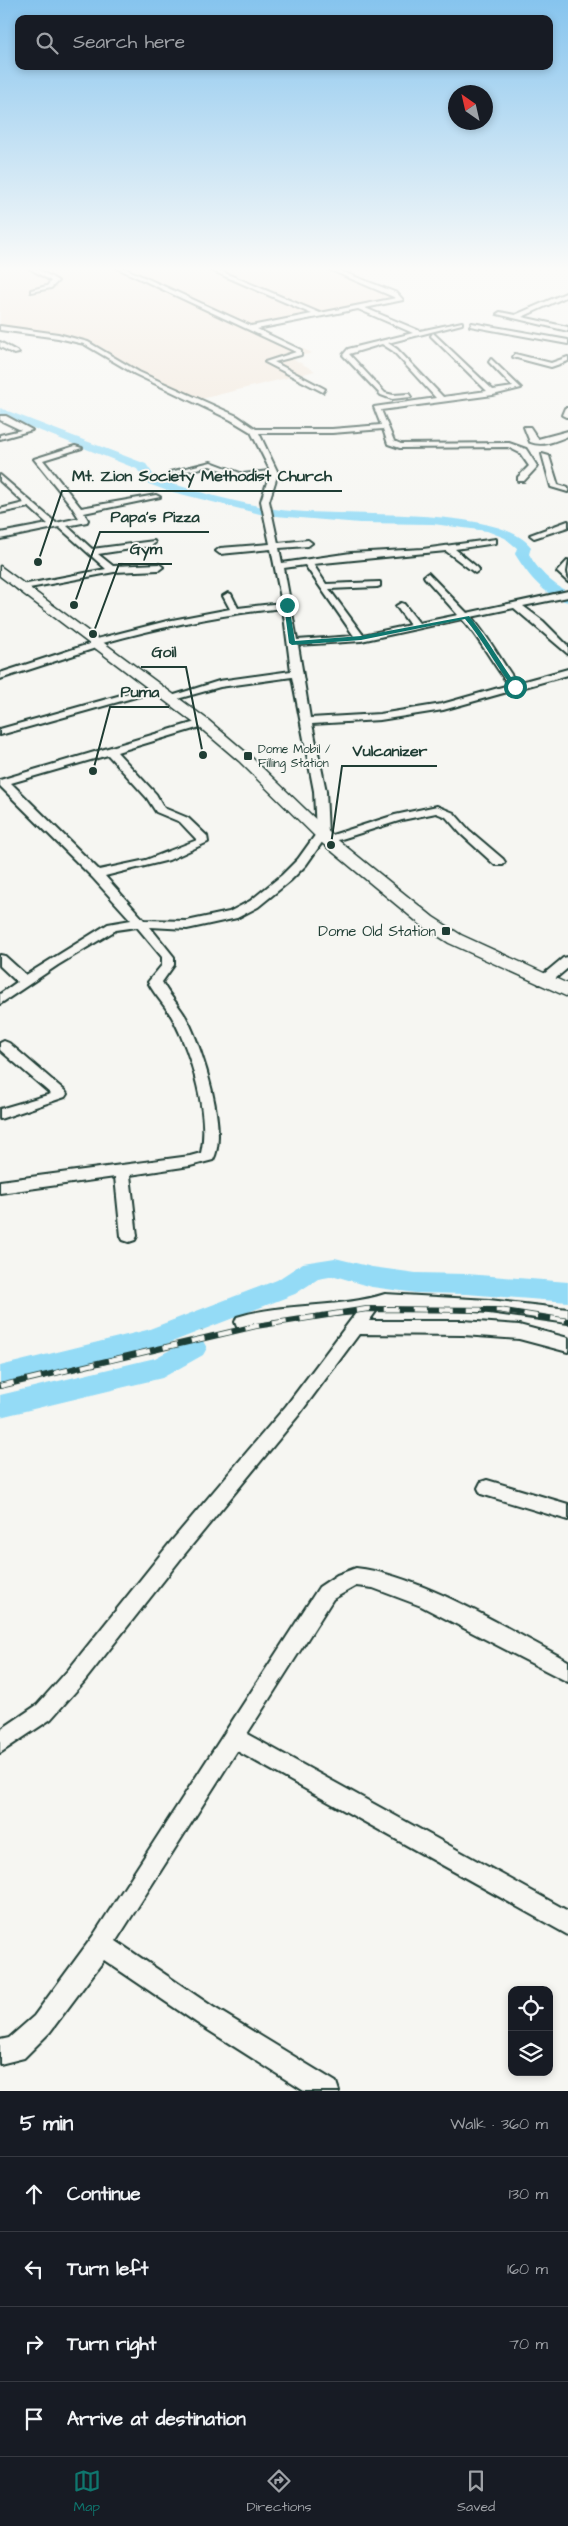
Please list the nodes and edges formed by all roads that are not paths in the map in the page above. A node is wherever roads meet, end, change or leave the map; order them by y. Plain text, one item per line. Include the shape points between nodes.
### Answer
1 (125, 366) edge
2 (275, 366) edge
3 (356, 366) edge
4 (409, 366) edge
5 (465, 366) edge
6 (496, 366) edge
7 (323, 390) dead end
8 (434, 393) junction
9 (493, 393) junction
10 (442, 400) junction
11 (3, 418) dead end
12 (386, 427) junction
13 (527, 429) dead end
14 (254, 431) junction
15 (566, 436) edge
16 (0, 437) edge
17 (78, 448) dead end
18 (545, 456) dead end
19 (174, 472) dead end
20 (274, 473) junction
21 (0, 478) edge
22 (521, 479) dead end
23 (568, 490) edge
24 (156, 497) dead end
25 (30, 504) junction
26 (0, 511) edge
27 (80, 512) junction
28 (568, 524) edge
29 (58, 525) junction
30 (534, 535) dead end
31 (0, 536) edge
32 (493, 541) dead end
33 (308, 543) dead end
34 (151, 544) dead end
35 (275, 547) junction
36 (447, 548) junction
37 (220, 550) dead end
38 (91, 552) junction
39 (307, 562) junction
40 (568, 564) edge
41 (278, 566) junction
42 (159, 567) dead end
43 (111, 569) junction
44 (0, 570) edge
45 (475, 570) dead end
46 (428, 576) dead end
47 (568, 579) edge
48 (376, 584) dead end
49 (323, 587) junction
50 (22, 588) junction
51 (568, 594) edge
52 (228, 596) dead end
53 (287, 605) junction
54 (516, 605) junction
55 (401, 606) dead end
56 (234, 610) junction
57 (467, 617) junction
58 (416, 627) junction
59 (361, 638) junction
60 (97, 643) junction
61 (292, 643) junction
62 (568, 651) edge
63 (568, 672) edge
64 (296, 674) junction
65 (0, 676) edge
66 (515, 687) junction
67 (157, 688) junction
68 (170, 698) junction
69 (306, 721) junction
70 (203, 723) junction
71 (0, 732) edge
72 (110, 752) junction
73 (2, 783) edge
74 (325, 837) junction
75 (499, 862) dead end
76 (96, 874) junction
77 (140, 923) junction
78 (0, 959) edge
79 (568, 961) edge
80 (544, 980) junction
81 (25, 982) junction
82 (568, 991) edge
83 (0, 1000) edge
84 (4, 1046) dead end
85 (0, 1114) edge
86 (122, 1170) junction
87 (0, 1187) edge
88 (129, 1236) dead end
89 (371, 1305) junction
90 (568, 1316) edge
91 (243, 1322) dead end
92 (354, 1327) junction
93 (568, 1345) edge
94 (487, 1488) dead end
95 (568, 1512) edge
96 (568, 1672) edge
97 (234, 1738) junction
98 (0, 1743) edge
99 (568, 1924) edge
100 (101, 1944) junction
101 (0, 2052) edge
102 (327, 2091) edge

1 - 14 street via 234,418
2 - 7 street
3 - 8 street via 384,394 398,397
4 - 8 street
5 - 9 street
6 - 9 street via 518,388
8 - 10 street
9 - 10 street
10 - 12 street via 377,409
11 - 16 street via 28,430
12 - 14 street
12 - 22 street via 391,442 400,446 514,446 523,451 533,466
13 - 15 street via 537,442
14 - 20 street
17 - 27 street via 38,459
18 - 23 street via 555,487
19 - 20 street via 211,464 242,476
20 - 35 street via 265,501
21 - 25 street
24 - 27 street
25 - 26 street
25 - 29 street
27 - 29 street via 84,520
28 - 30 street
29 - 31 street
29 - 38 street
32 - 36 street
33 - 35 street
34 - 38 street
35 - 37 street
35 - 41 street
36 - 39 street
36 - 45 street
38 - 43 street
39 - 41 street
39 - 49 street
40 - 47 street via 561,572
41 - 53 street
42 - 43 street
43 - 50 street via 103,574
44 - 50 main road
46 - 57 street
48 - 49 street
49 - 59 street
50 - 60 main road
51 - 54 street
52 - 56 street
53 - 56 street
53 - 61 street
54 - 57 street
54 - 62 street
55 - 58 street
56 - 60 street via 169,623
57 - 58 street
57 - 66 street
58 - 59 street
59 - 61 street
60 - 65 street
60 - 67 main road
61 - 64 street
63 - 66 street
64 - 68 street via 227,683
64 - 69 street
66 - 69 street via 444,707 380,717
67 - 68 main road
67 - 71 street
68 - 70 main road
69 - 74 street via 320,791
70 - 72 street
70 - 74 main road
72 - 73 street
72 - 76 street via 152,796 160,810 184,820 203,838 197,845 115,872
73 - 76 street
74 - 75 street via 437,809 450,815
74 - 77 street via 286,878 254,904 233,915 187,925
74 - 80 main road via 441,932
76 - 77 street
77 - 81 street via 112,927 94,936
77 - 86 street via 168,958 168,965 155,982 181,1021 195,1057 209,1119 210,1151 202,1159
78 - 81 street
79 - 80 street
80 - 82 main road
81 - 83 street
84 - 85 street via 60,1094
86 - 87 street
86 - 88 street
89 - 90 street via 395,1300 490,1306
89 - 91 street via 290,1312
89 - 92 street
92 - 93 street via 519,1332
92 - 98 street via 292,1411 76,1676 44,1712
94 - 95 street
96 - 97 street via 477,1624 400,1589 374,1579 357,1577 340,1582 326,1593
97 - 99 street
97 - 100 street
100 - 101 street via 42,2024 15,2049
100 - 102 street via 205,2015

